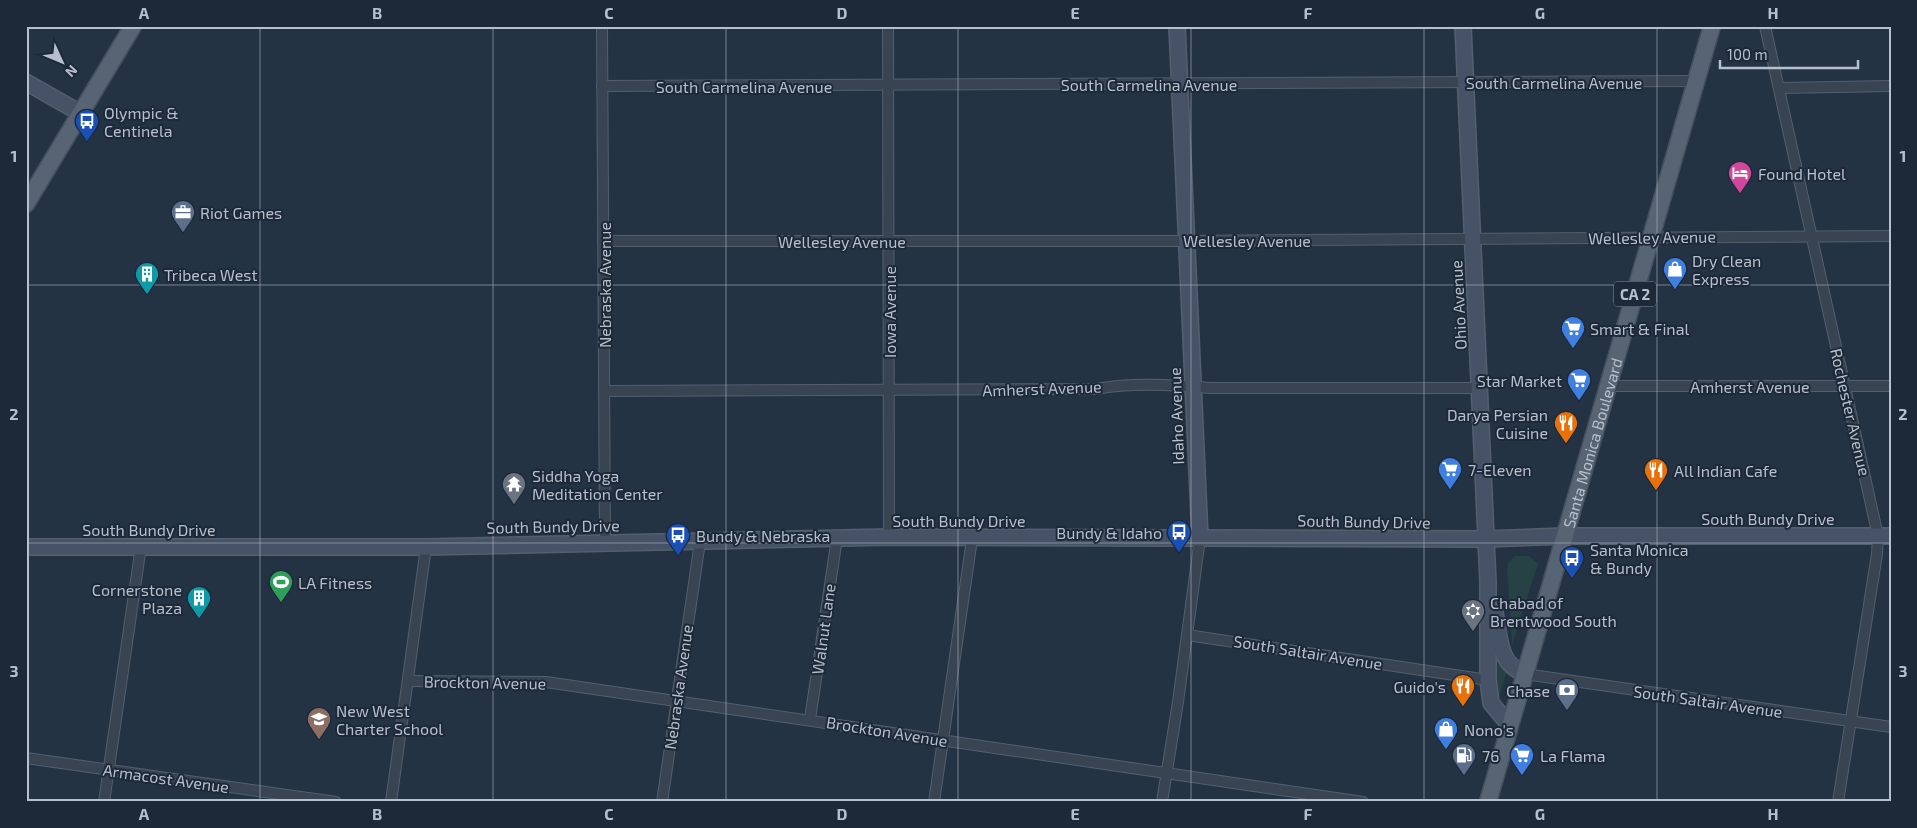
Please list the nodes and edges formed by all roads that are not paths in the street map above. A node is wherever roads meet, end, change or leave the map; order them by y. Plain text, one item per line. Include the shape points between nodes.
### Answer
1 (133, 26) edge
2 (602, 26) edge
3 (888, 26) edge
4 (1177, 26) edge
5 (1463, 26) edge
6 (1712, 26) edge
7 (1765, 26) edge
8 (26, 82) edge
9 (1466, 82) junction
10 (1696, 82) junction
11 (1180, 84) junction
12 (887, 85) junction
13 (602, 86) junction
14 (1891, 86) edge
15 (1779, 88) junction
16 (82, 114) junction
17 (26, 204) edge
18 (1812, 235) junction
19 (1652, 236) junction
20 (1891, 236) edge
21 (1472, 239) junction
22 (889, 240) junction
23 (603, 241) junction
24 (1186, 241) junction
25 (1608, 386) junction
26 (1846, 386) junction
27 (1891, 386) edge
28 (1193, 387) junction
29 (1479, 388) junction
30 (604, 391) junction
31 (889, 391) junction
32 (1565, 536) junction
33 (1884, 536) edge
34 (889, 537) junction
35 (837, 538) junction
36 (1200, 538) junction
37 (972, 539) junction
38 (1486, 539) junction
39 (700, 542) junction
40 (605, 543) junction
41 (141, 546) junction
42 (26, 547) edge
43 (426, 547) junction
44 (1488, 582) junction
45 (1187, 635) junction
46 (1525, 674) junction
47 (1488, 680) junction
48 (409, 681) junction
49 (676, 701) junction
50 (810, 719) junction
51 (1851, 721) junction
52 (1510, 726) junction
53 (1891, 727) edge
54 (943, 739) junction
55 (26, 758) edge
56 (109, 770) junction
57 (1167, 773) junction
58 (104, 802) edge
59 (336, 802) edge
60 (391, 802) edge
61 (662, 802) edge
62 (934, 802) edge
63 (1162, 802) edge
64 (1363, 802) edge
65 (1488, 802) edge
66 (1838, 802) edge

1 - 16 main road
2 - 13 street, Nebraska Avenue
3 - 12 street, Iowa Avenue
4 - 11 main road, Idaho Avenue
5 - 9 main road, Ohio Avenue
6 - 10 main road, Santa Monica Boulevard / CA 2
7 - 15 street, Rochester Avenue
8 - 16 main road
9 - 10 street, South Carmelina Avenue
9 - 11 street, South Carmelina Avenue
9 - 21 main road, Ohio Avenue
10 - 19 main road, Santa Monica Boulevard / CA 2
11 - 12 street, South Carmelina Avenue
11 - 24 main road, Idaho Avenue
12 - 13 street, South Carmelina Avenue
12 - 22 street, Iowa Avenue
13 - 23 street, Nebraska Avenue
14 - 15 street
15 - 18 street, Rochester Avenue
16 - 17 main road
18 - 19 street, Wellesley Avenue
18 - 20 street, Wellesley Avenue
18 - 26 street, Rochester Avenue
19 - 21 street, Wellesley Avenue
19 - 25 main road, Santa Monica Boulevard / CA 2
21 - 24 street, Wellesley Avenue
21 - 29 main road, Ohio Avenue
22 - 23 street, Wellesley Avenue
22 - 24 street, Wellesley Avenue
22 - 31 street, Iowa Avenue
23 - 30 street, Nebraska Avenue
24 - 28 main road, Idaho Avenue
25 - 26 street, Amherst Avenue
25 - 32 main road, Santa Monica Boulevard / CA 2
26 - 27 street, Amherst Avenue
26 - 33 street, Rochester Avenue
28 - 29 street, Amherst Avenue
28 - 31 street, Amherst Avenue via 1179,384 1096,389
28 - 36 main road, Idaho Avenue
29 - 38 main road, Ohio Avenue
30 - 31 street, Amherst Avenue
30 - 40 street, Nebraska Avenue
31 - 34 street, Iowa Avenue
32 - 33 main road, South Bundy Drive
32 - 38 main road, South Bundy Drive
32 - 46 main road, Santa Monica Boulevard / CA 2
33 - 51 street, Rochester Avenue via 1877,554
34 - 35 main road, South Bundy Drive
34 - 37 main road, South Bundy Drive
35 - 39 main road, South Bundy Drive
35 - 50 street, Walnut Lane
36 - 37 main road, South Bundy Drive
36 - 38 main road, South Bundy Drive
36 - 45 street, Idaho Avenue
37 - 54 street
38 - 44 main road, Ohio Avenue
39 - 40 main road, South Bundy Drive
39 - 49 street, Nebraska Avenue
40 - 43 main road, South Bundy Drive
41 - 42 main road, South Bundy Drive
41 - 43 main road, South Bundy Drive
41 - 56 street
43 - 48 street
44 - 46 main road, Ohio Avenue via 1506,662
44 - 47 main road, Ohio Avenue
45 - 47 street, South Saltair Avenue
45 - 57 street, Idaho Avenue
46 - 51 street, South Saltair Avenue
46 - 52 main road, Santa Monica Boulevard / CA 2
47 - 52 main road, Ohio Avenue via 1491,703
48 - 49 street, Brockton Avenue via 546,682
48 - 60 street
49 - 50 street, Brockton Avenue
49 - 61 street, Nebraska Avenue
50 - 54 street, Brockton Avenue
51 - 53 street, South Saltair Avenue
51 - 66 street, Rochester Avenue
52 - 65 main road, Santa Monica Boulevard / CA 2
54 - 57 street, Brockton Avenue
54 - 62 street
55 - 56 street, Armacost Avenue
56 - 58 street
56 - 59 street, Armacost Avenue
57 - 63 street, Idaho Avenue
57 - 64 street, Brockton Avenue

